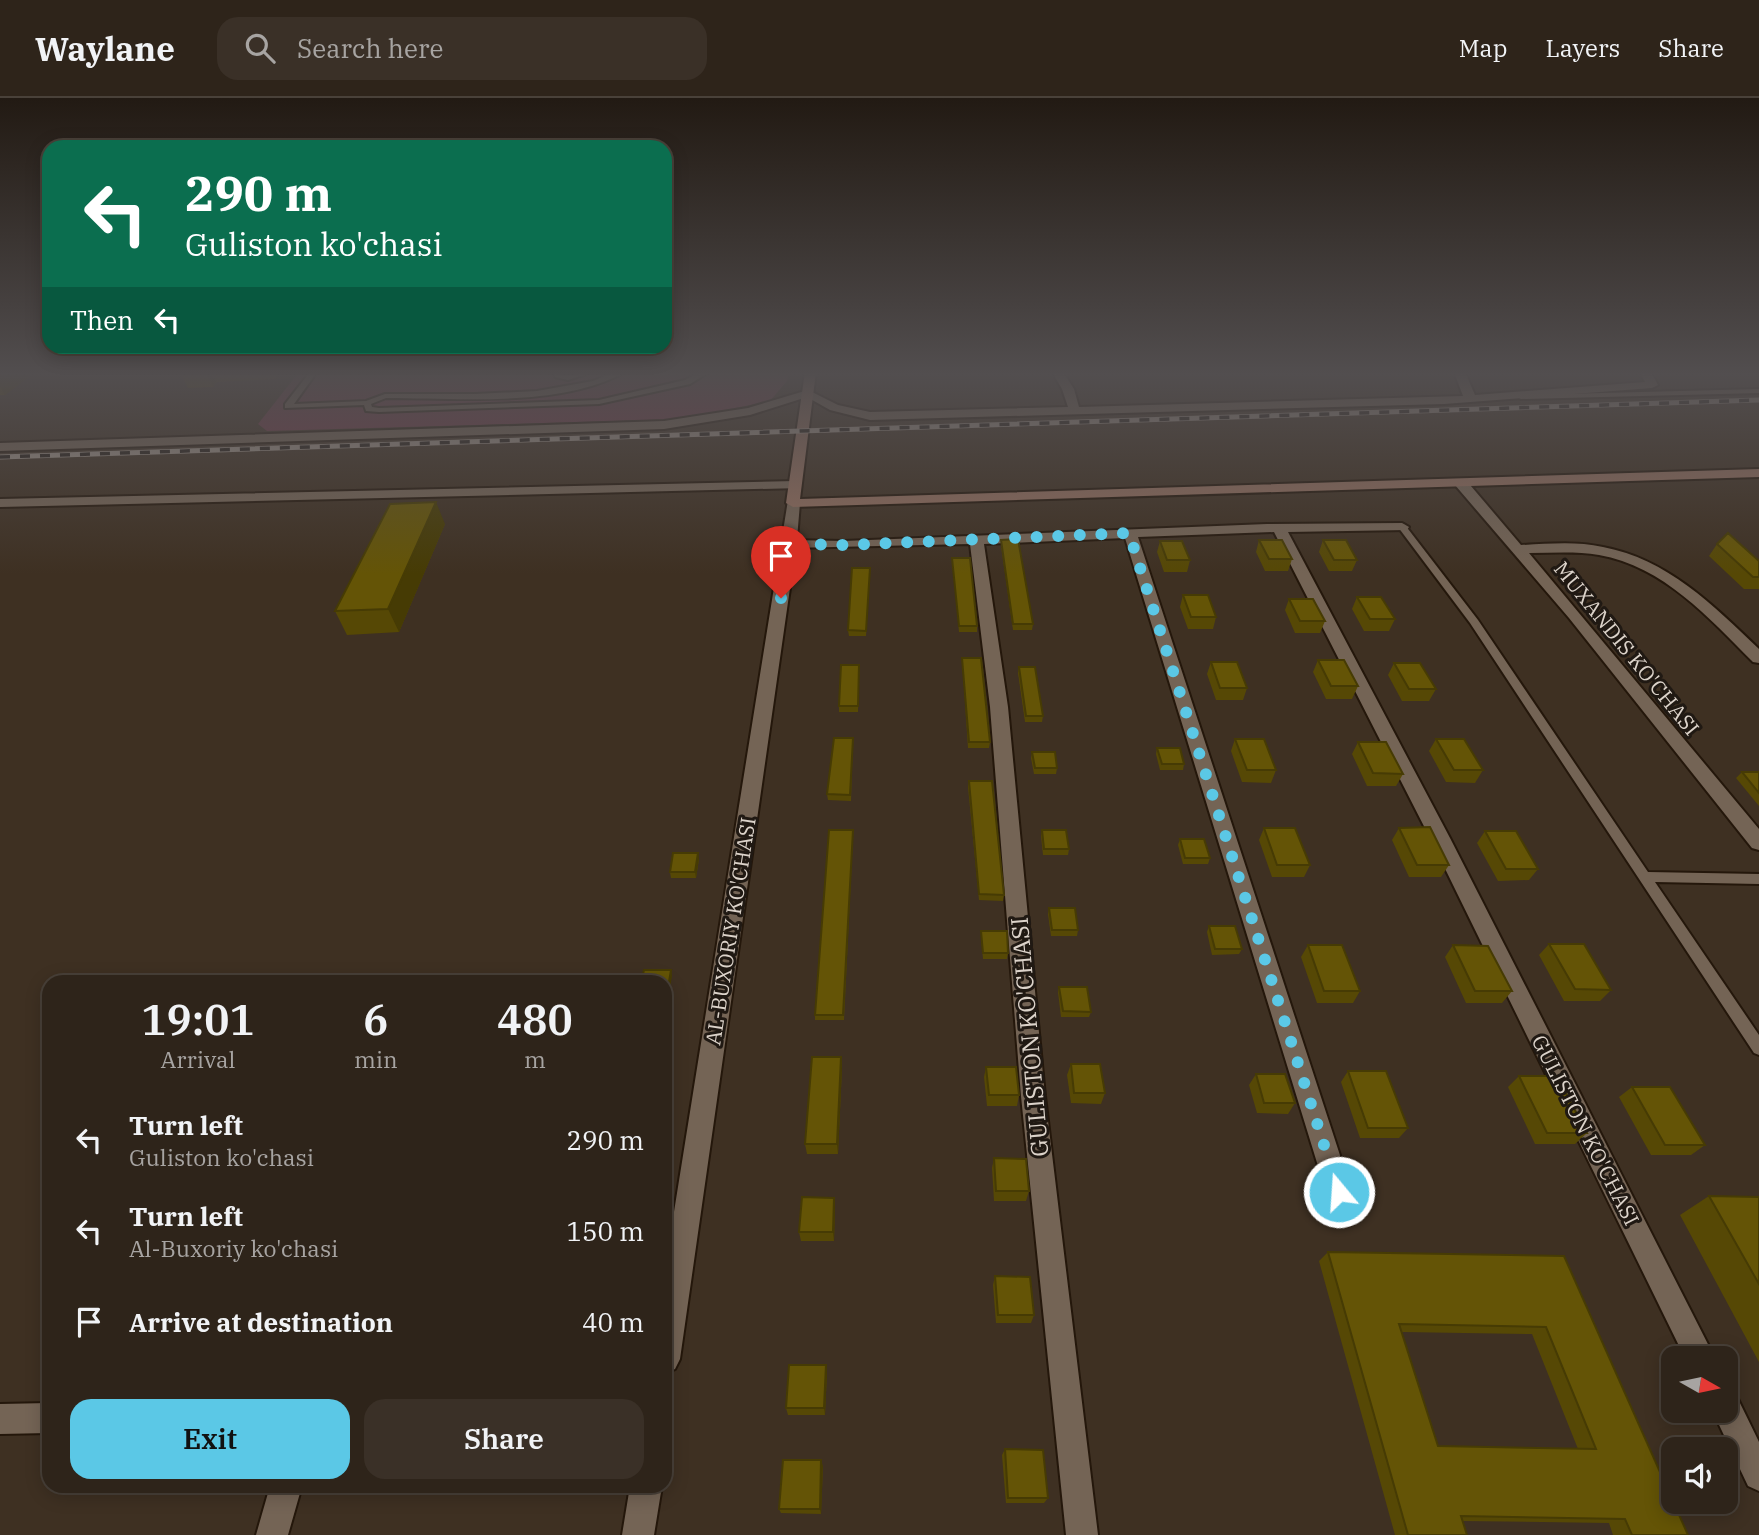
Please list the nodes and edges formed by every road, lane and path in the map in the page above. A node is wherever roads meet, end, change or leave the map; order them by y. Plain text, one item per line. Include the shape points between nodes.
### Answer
1 (240, 439) edge
2 (802, 439) edge
3 (0, 447) edge
4 (1759, 473) edge
5 (1460, 482) junction
6 (794, 494) junction
7 (0, 503) edge
8 (1402, 527) joint
9 (1279, 528) junction
10 (1129, 533) junction
11 (976, 539) junction
12 (789, 544) junction
13 (1517, 549) junction
14 (1759, 658) edge
15 (1759, 843) edge
16 (1646, 877) junction
17 (1759, 879) edge
18 (1759, 1048) edge
19 (1339, 1192) dead end
20 (672, 1313) edge
21 (1694, 1346) edge
22 (42, 1418) edge
23 (0, 1419) edge
24 (1733, 1423) edge
25 (1759, 1475) edge
26 (284, 1493) edge
27 (645, 1493) edge
28 (272, 1535) edge
29 (638, 1535) edge
30 (1082, 1535) edge

1 - 3 street
2 - 6 main road
4 - 5 main road
5 - 6 main road
5 - 13 street, MUXANDIS KO'CHASI
6 - 7 street
6 - 12 street, AL-BUXORIY KO'CHASI
8 - 9 street
8 - 16 lane via 1474,622
9 - 10 street
9 - 21 street, GULISTON KO'CHASI
10 - 11 street
10 - 19 street
11 - 12 street
11 - 30 street, GULISTON KO'CHASI via 999,707 1034,1096
12 - 20 street, AL-BUXORIY KO'CHASI
13 - 14 street via 1599,550 1622,555 1668,576
13 - 15 street, MUXANDIS KO'CHASI
16 - 17 lane
16 - 18 lane
22 - 23 street
24 - 25 street
26 - 28 street
27 - 29 street

